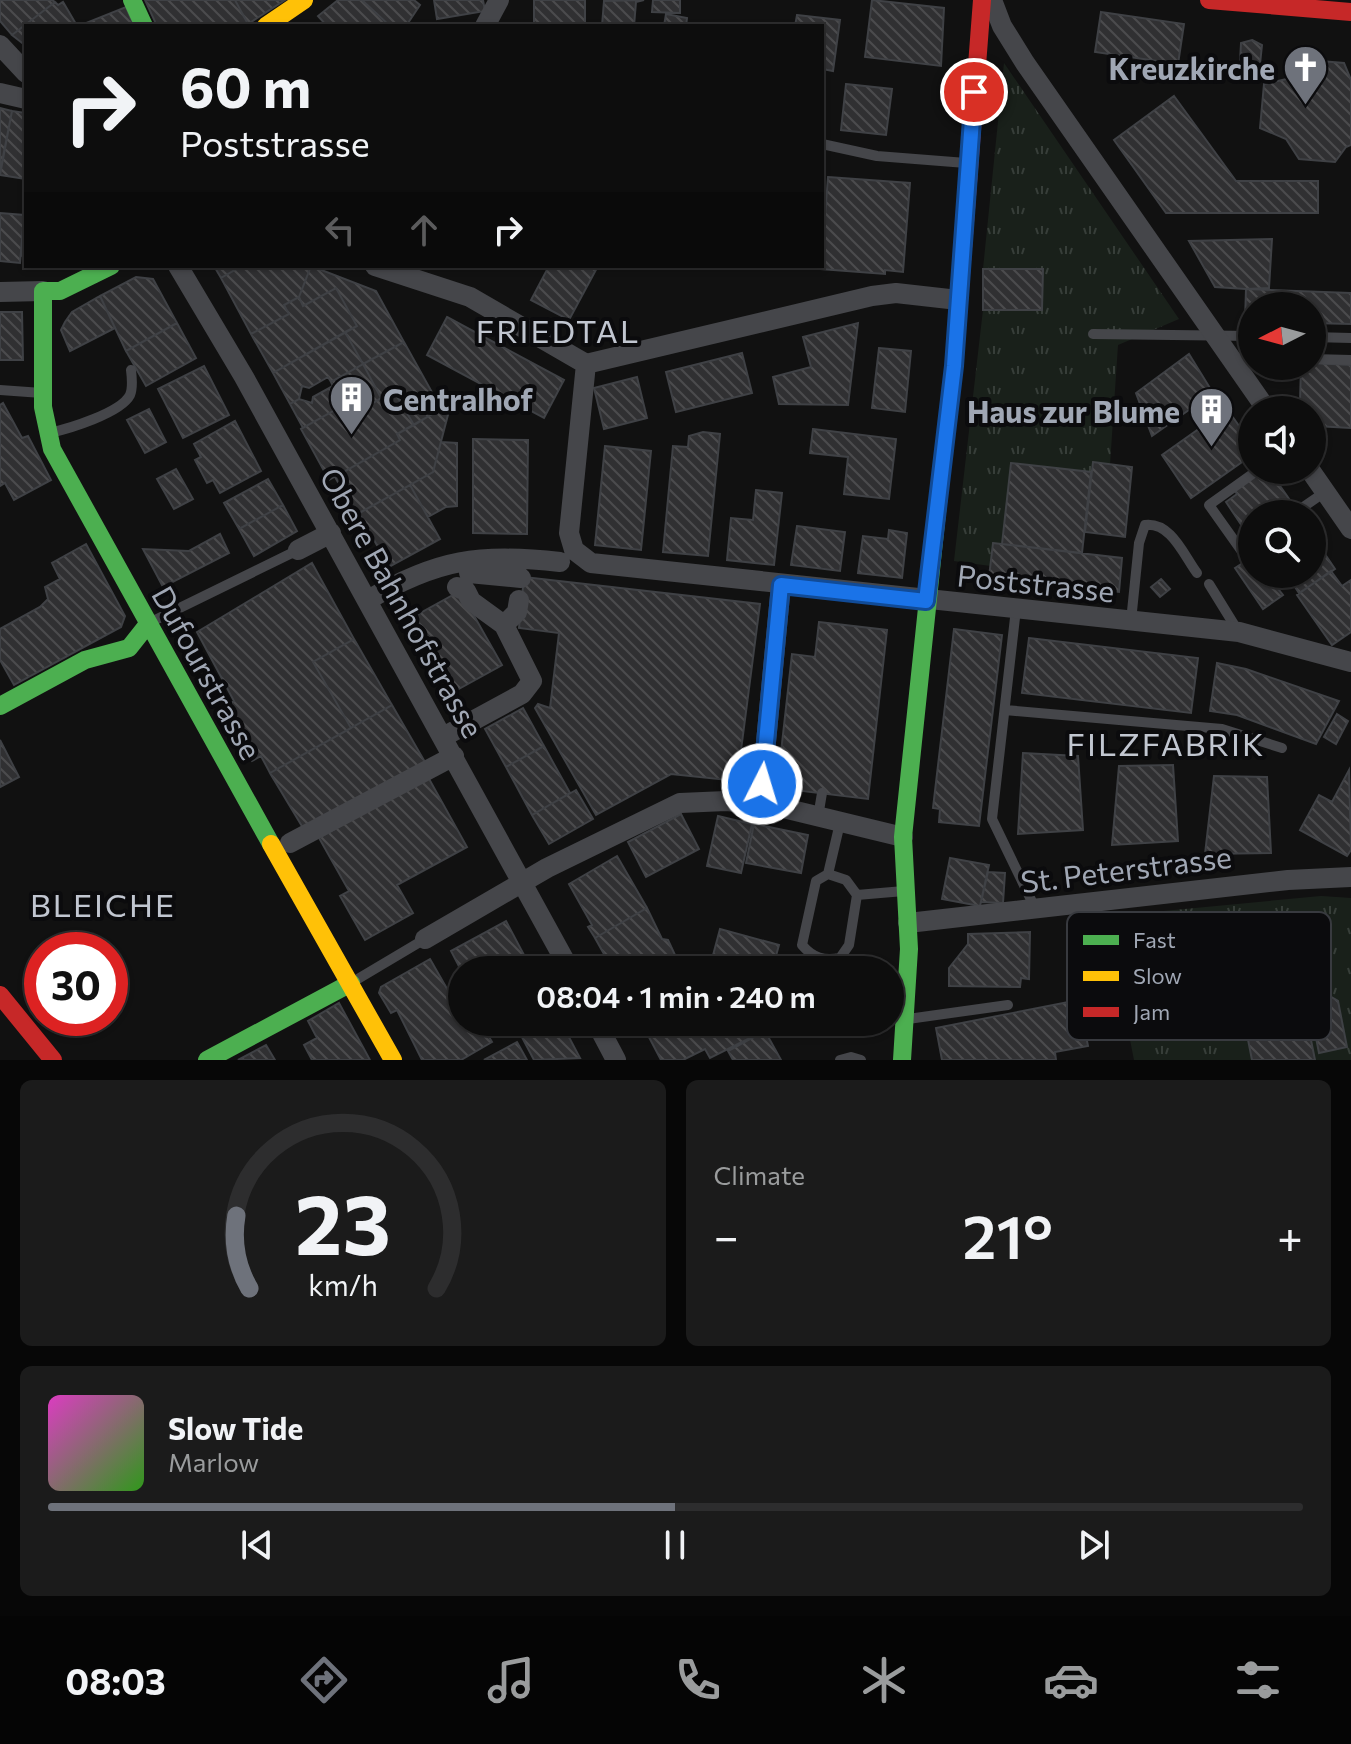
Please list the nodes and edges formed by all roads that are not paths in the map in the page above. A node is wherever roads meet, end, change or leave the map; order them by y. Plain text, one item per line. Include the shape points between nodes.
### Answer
1 (132, 0) edge
2 (304, 0) edge
3 (499, 0) edge
4 (982, 0) edge
5 (992, 0) edge
6 (1209, 0) edge
7 (1351, 12) edge
8 (143, 24) edge
9 (269, 24) edge
10 (486, 24) edge
11 (0, 45) edge
12 (24, 71) edge
13 (0, 93) edge
14 (24, 99) edge
15 (824, 144) edge
16 (967, 164) junction
17 (107, 268) edge
18 (179, 268) edge
19 (381, 268) edge
20 (43, 291) junction
21 (0, 292) edge
22 (958, 300) junction
23 (1093, 334) dead end
24 (1214, 335) junction
25 (1238, 336) edge
26 (1326, 337) edge
27 (1351, 338) edge
28 (1231, 358) junction
29 (1238, 358) edge
30 (1326, 359) edge
31 (1351, 360) edge
32 (586, 364) junction
33 (131, 370) dead end
34 (0, 390) edge
35 (43, 393) junction
36 (1257, 396) edge
37 (47, 433) junction
38 (1238, 484) edge
39 (1320, 484) edge
40 (1325, 492) junction
41 (1313, 500) edge
42 (1351, 529) edge
43 (331, 533) junction
44 (1238, 546) edge
45 (298, 550) joint
46 (567, 556) junction
47 (529, 558) junction
48 (432, 568) junction
49 (1197, 573) dead end
50 (464, 580) junction
51 (1209, 584) dead end
52 (781, 585) junction
53 (520, 587) junction
54 (368, 600) junction
55 (926, 601) junction
56 (1016, 609) junction
57 (1131, 621) junction
58 (148, 624) junction
59 (504, 625) junction
60 (1239, 632) junction
61 (1351, 662) edge
62 (1, 703) edge
63 (1005, 710) junction
64 (443, 737) junction
65 (1282, 748) dead end
66 (454, 756) junction
67 (822, 793) dead end
68 (771, 805) junction
69 (818, 817) junction
70 (840, 823) junction
71 (903, 837) junction
72 (290, 843) dead end
73 (828, 874) junction
74 (1351, 877) edge
75 (523, 881) junction
76 (906, 891) junction
77 (857, 895) junction
78 (1036, 909) junction
79 (908, 923) junction
80 (425, 939) joint
81 (563, 956) edge
82 (351, 983) junction
83 (0, 995) edge
84 (1008, 1005) dead end
85 (906, 1019) junction
86 (603, 1036) edge
87 (53, 1060) edge
88 (207, 1060) edge
89 (393, 1060) edge
90 (616, 1060) edge
91 (840, 1060) edge
92 (861, 1060) edge
93 (902, 1060) edge

1 - 8 street
2 - 9 street
3 - 10 street
4 - 16 street
5 - 24 street via 1002,26
6 - 7 street
11 - 12 street
13 - 14 street
15 - 16 lane via 877,156
16 - 22 street
17 - 20 street via 60,291
18 - 43 street, Obere Bahnhofstrasse
19 - 32 street via 470,297
20 - 21 street
20 - 35 street, Dufourstrasse
22 - 32 street via 896,293 766,318
22 - 55 street
23 - 24 lane
24 - 25 lane
24 - 28 street
26 - 27 lane
28 - 29 lane
28 - 36 street
30 - 31 lane
32 - 46 street
33 - 37 lane via 130,395 121,406
34 - 35 lane
35 - 37 street, Dufourstrasse
37 - 58 street, Dufourstrasse
38 - 44 lane via 1209,505
39 - 40 street
40 - 41 lane
40 - 42 street
43 - 45 street
43 - 54 street, Obere Bahnhofstrasse
45 - 58 lane
46 - 47 street, Poststrasse
46 - 52 street, Poststrasse via 600,565
47 - 50 street, Poststrasse
47 - 53 street
48 - 50 street, Poststrasse
48 - 50 street
48 - 54 street, Poststrasse
49 - 57 lane via 1168,532 1145,525
50 - 53 street
50 - 59 street via 471,601
51 - 60 lane
52 - 55 street, Poststrasse
52 - 68 street via 781,676 762,784
53 - 59 street via 517,612
54 - 64 street, Obere Bahnhofstrasse
55 - 56 street, Poststrasse
55 - 71 street
56 - 57 street, Poststrasse
56 - 63 lane
57 - 60 street, Poststrasse
58 - 62 street via 129,648 85,660
58 - 82 street, Dufourstrasse
59 - 64 street via 532,681 522,694
60 - 61 street, Poststrasse
63 - 65 lane via 1222,729
63 - 78 lane via 992,819
64 - 66 street, Obere Bahnhofstrasse
66 - 72 street
66 - 75 street, Obere Bahnhofstrasse
67 - 69 lane
68 - 69 street
68 - 75 street via 680,803
69 - 70 street
70 - 71 street
70 - 73 lane
71 - 76 street
73 - 77 lane via 846,880
73 - 77 lane via 816,881 808,908 802,945 811,955 840,958 849,945
74 - 78 street, St. Peterstrasse
75 - 80 street
75 - 81 street, Obere Bahnhofstrasse
76 - 77 lane
76 - 79 street
78 - 79 street, St. Peterstrasse
79 - 85 street
80 - 82 lane
82 - 88 street
82 - 89 street, Dufourstrasse
83 - 87 street
84 - 85 lane
85 - 93 street
86 - 90 street
91 - 92 lane

